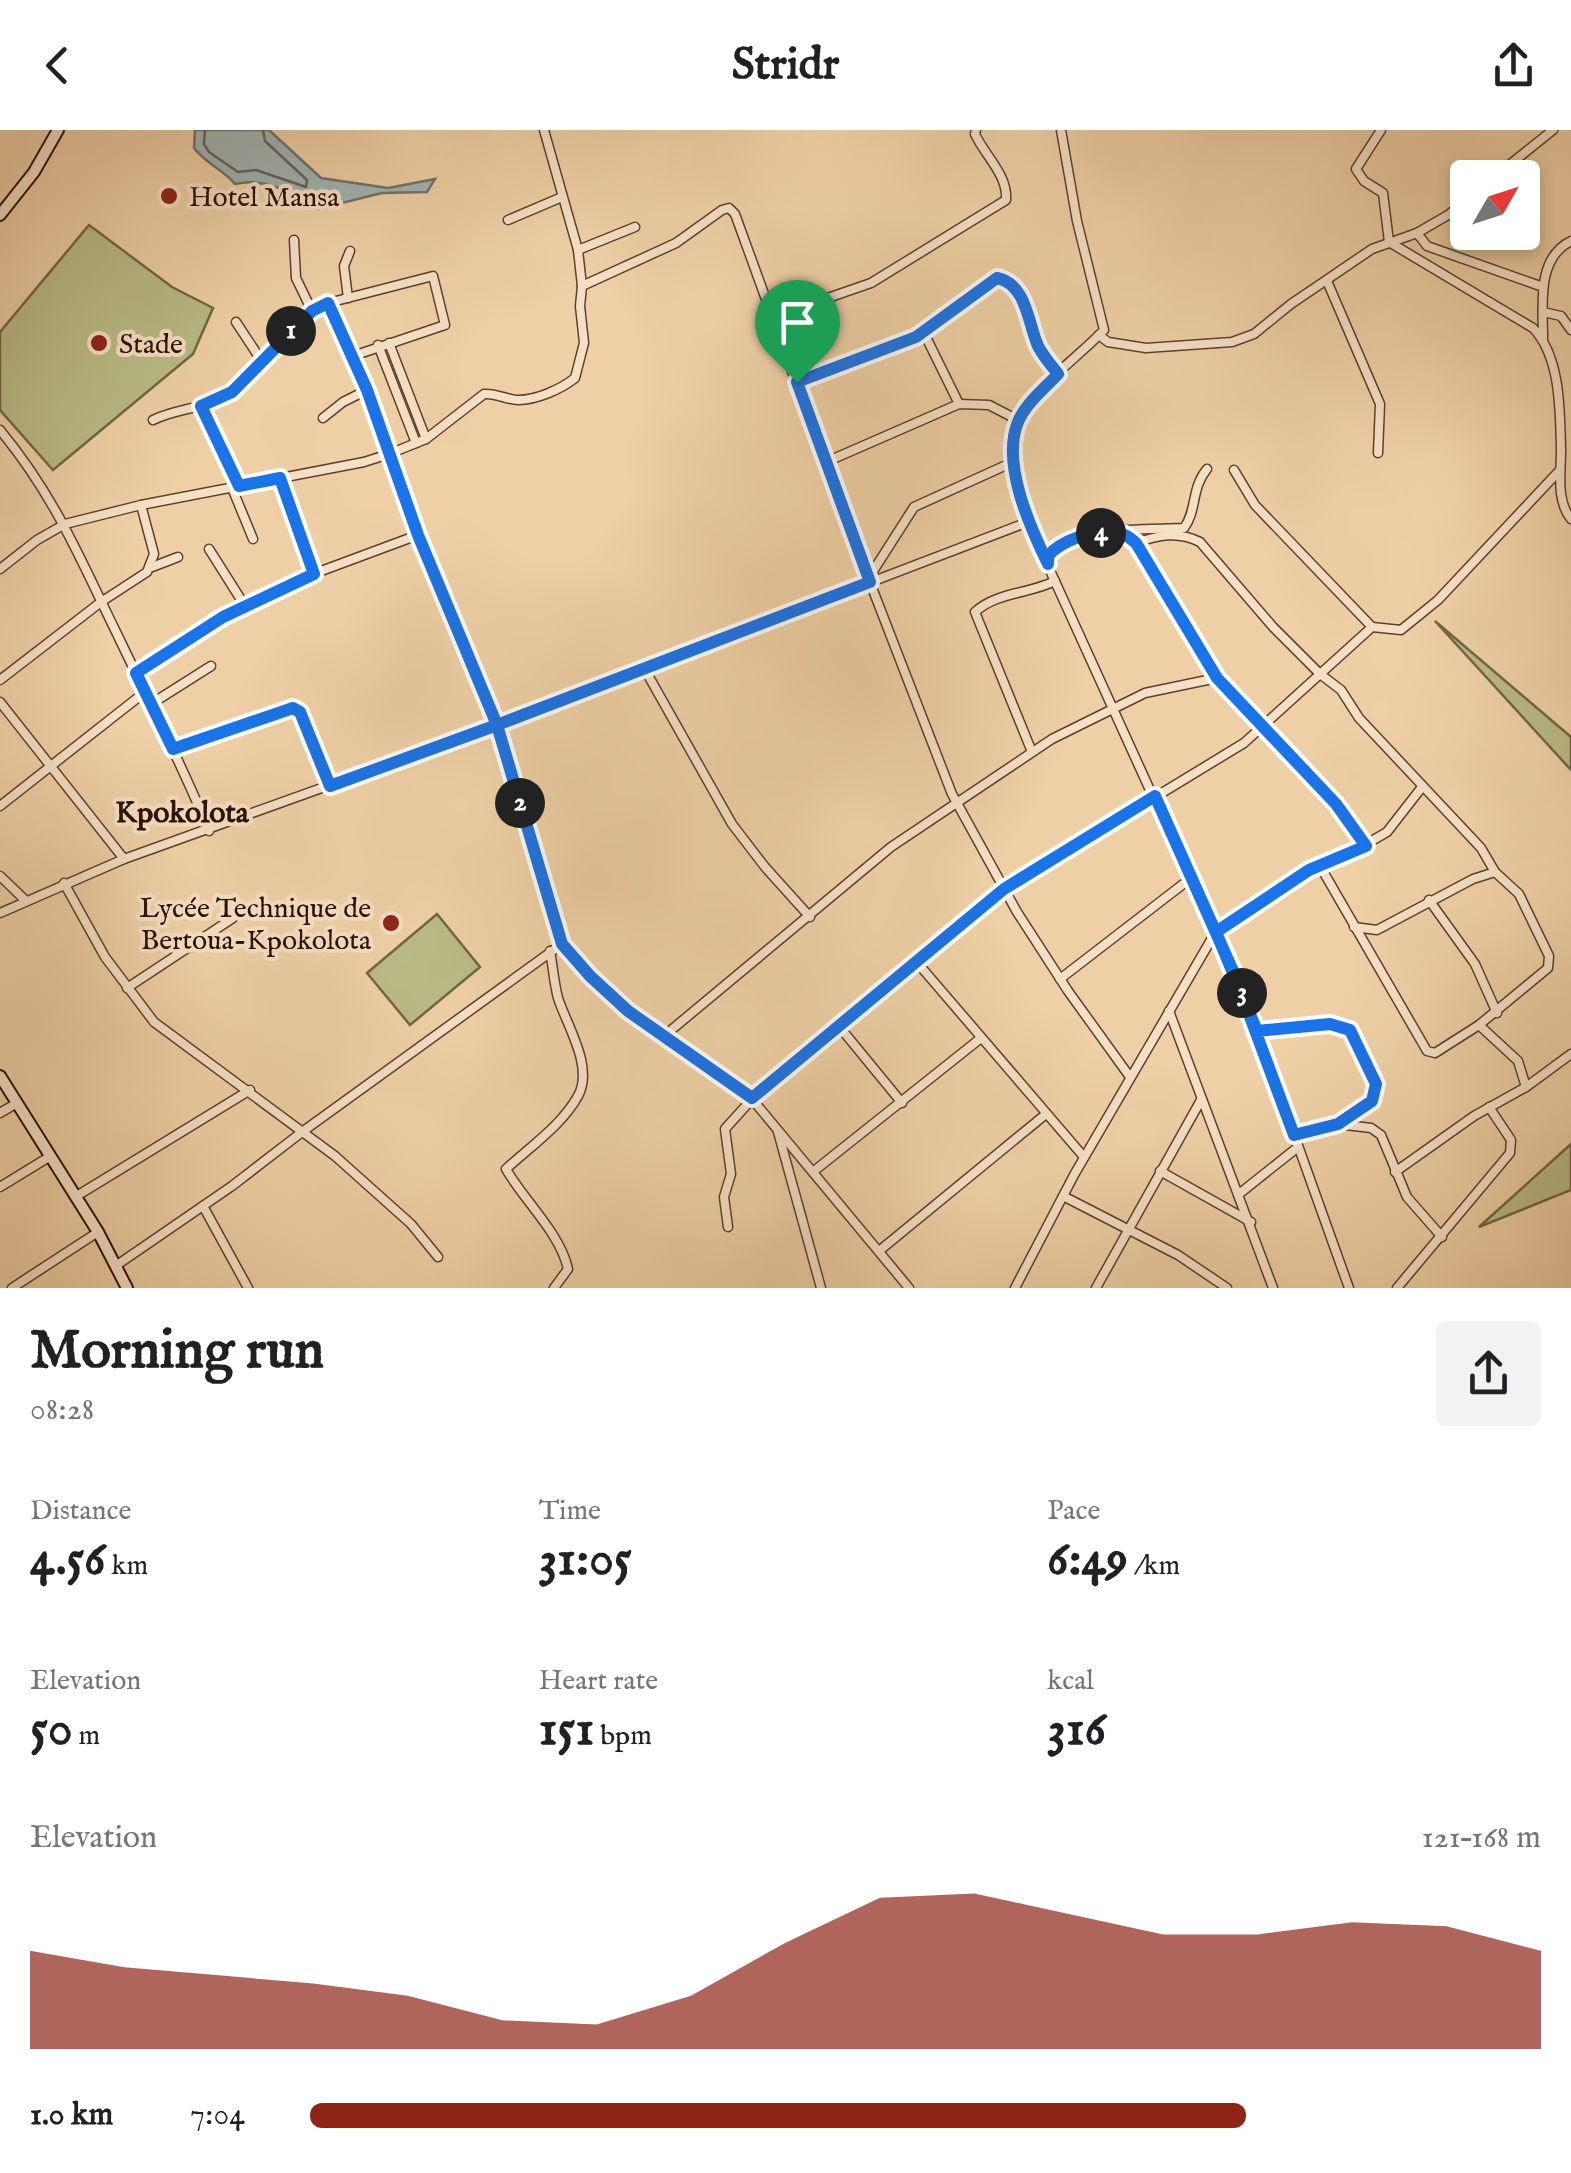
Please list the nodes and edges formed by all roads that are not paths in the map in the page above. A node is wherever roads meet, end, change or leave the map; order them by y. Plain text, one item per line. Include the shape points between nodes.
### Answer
1 (58, 130) edge
2 (544, 130) edge
3 (976, 130) edge
4 (1062, 130) edge
5 (1382, 130) edge
6 (1553, 130) edge
7 (1516, 160) edge
8 (562, 197) junction
9 (1450, 211) edge
10 (0, 215) edge
11 (508, 220) dead end
12 (635, 228) dead end
13 (1417, 233) junction
14 (294, 240) dead end
15 (1571, 241) edge
16 (1389, 242) junction
17 (350, 250) dead end
18 (578, 250) junction
19 (1328, 281) junction
20 (582, 286) junction
21 (1543, 287) junction
22 (348, 298) junction
23 (328, 303) junction
24 (312, 311) junction
25 (1543, 312) junction
26 (773, 316) junction
27 (236, 322) dead end
28 (1571, 330) edge
29 (923, 331) junction
30 (1099, 335) junction
31 (1542, 338) junction
32 (389, 342) junction
33 (378, 345) junction
34 (352, 356) junction
35 (262, 360) junction
36 (1058, 374) junction
37 (797, 382) junction
38 (367, 390) junction
39 (959, 404) junction
40 (201, 406) junction
41 (322, 418) dead end
42 (154, 420) dead end
43 (1018, 420) junction
44 (0, 430) edge
45 (426, 439) junction
46 (416, 443) junction
47 (389, 454) junction
48 (1378, 454) dead end
49 (826, 462) junction
50 (1014, 462) junction
51 (1207, 469) dead end
52 (1234, 470) dead end
53 (1560, 470) junction
54 (280, 478) junction
55 (236, 487) junction
56 (141, 505) junction
57 (1571, 519) edge
58 (1028, 522) junction
59 (65, 524) junction
60 (1113, 531) junction
61 (418, 535) junction
62 (253, 539) dead end
63 (1136, 543) junction
64 (208, 549) dead end
65 (178, 557) dead end
66 (1048, 564) junction
67 (152, 567) junction
68 (0, 569) edge
69 (314, 574) junction
70 (869, 581) junction
71 (1055, 581) junction
72 (101, 602) junction
73 (245, 606) junction
74 (1372, 626) junction
75 (211, 666) dead end
76 (644, 668) junction
77 (136, 673) junction
78 (1320, 674) junction
79 (1217, 678) junction
80 (0, 680) edge
81 (145, 692) junction
82 (0, 702) edge
83 (151, 704) junction
84 (1110, 708) junction
85 (497, 725) junction
86 (1264, 726) junction
87 (173, 749) junction
88 (1032, 752) junction
89 (52, 765) junction
90 (330, 786) junction
91 (1422, 787) junction
92 (1155, 796) junction
93 (956, 802) junction
94 (0, 806) edge
95 (208, 831) junction
96 (1366, 846) junction
97 (124, 859) junction
98 (1320, 866) junction
99 (1495, 872) junction
100 (0, 876) edge
101 (1192, 878) junction
102 (64, 883) junction
103 (1004, 889) junction
104 (24, 900) junction
105 (1429, 900) junction
106 (0, 913) edge
107 (810, 917) junction
108 (232, 918) dead end
109 (1354, 926) junction
110 (1216, 932) junction
111 (562, 944) junction
112 (550, 951) junction
113 (915, 960) junction
114 (1060, 980) junction
115 (127, 988) junction
116 (1170, 1011) junction
117 (1497, 1012) junction
118 (838, 1025) junction
119 (1479, 1025) junction
120 (1257, 1031) junction
121 (664, 1036) junction
122 (982, 1038) junction
123 (1571, 1054) edge
124 (0, 1076) edge
125 (1130, 1077) junction
126 (1526, 1087) junction
127 (250, 1090) junction
128 (752, 1098) junction
129 (1201, 1100) junction
130 (17, 1103) junction
131 (902, 1103) junction
132 (1488, 1107) junction
133 (0, 1113) edge
134 (1046, 1114) junction
135 (1338, 1124) junction
136 (777, 1128) junction
137 (302, 1132) junction
138 (1294, 1135) junction
139 (1298, 1148) junction
140 (1084, 1156) junction
141 (49, 1157) junction
142 (814, 1171) junction
143 (1160, 1172) junction
144 (1395, 1172) junction
145 (0, 1187) edge
146 (1239, 1194) junction
147 (1063, 1196) junction
148 (75, 1197) junction
149 (203, 1206) junction
150 (1250, 1222) junction
151 (728, 1226) dead end
152 (1129, 1228) junction
153 (98, 1232) junction
154 (1442, 1237) junction
155 (879, 1251) junction
156 (438, 1257) dead end
157 (117, 1265) junction
158 (1101, 1286) edge
159 (12, 1288) edge
160 (127, 1288) edge
161 (248, 1288) edge
162 (554, 1288) edge
163 (821, 1288) edge
164 (910, 1288) edge
165 (1015, 1288) edge
166 (1227, 1288) edge
167 (1274, 1288) edge
168 (1349, 1288) edge
169 (1397, 1288) edge

1 - 10 street
2 - 8 street
3 - 26 street via 1007,189 1006,200 871,283
4 - 30 street via 1104,330
5 - 16 street via 1356,168 1383,193
6 - 7 street
8 - 11 street
8 - 18 street
9 - 13 street
12 - 18 street
13 - 16 street
13 - 21 street via 1427,246
14 - 24 street via 296,278
15 - 21 street via 1546,270
16 - 19 street
16 - 31 street
17 - 22 street via 344,266
18 - 20 street
19 - 30 street via 1254,334 1232,342 1146,348
19 - 48 street via 1380,404
20 - 26 street via 676,243 729,208
20 - 45 street via 584,343 575,378 535,398 484,394
21 - 25 street
22 - 23 street
22 - 32 street via 433,276 446,325
23 - 24 street
23 - 34 street
24 - 35 street
25 - 28 street via 1561,316
25 - 31 street
26 - 37 street
27 - 35 street
29 - 36 street via 1003,278 1026,306 1040,350
29 - 37 street
29 - 39 street
30 - 36 street
31 - 53 street via 1552,362
32 - 33 street
32 - 45 street
33 - 34 street
33 - 46 street
34 - 38 street
35 - 40 street via 232,392
36 - 43 street
37 - 49 street
38 - 41 street
38 - 47 street
39 - 43 street via 990,405
39 - 49 street
40 - 42 street
40 - 55 street
43 - 50 street
44 - 59 street
45 - 46 street
46 - 47 street
47 - 54 street
47 - 61 street
49 - 70 street
50 - 58 street
50 - 70 street via 914,507
51 - 60 street via 1184,528
52 - 74 street via 1255,505
53 - 57 street
53 - 74 street via 1438,600 1401,630
54 - 55 street
54 - 69 street
55 - 56 street
55 - 62 street
56 - 59 street
56 - 67 street
58 - 66 street
58 - 70 street
59 - 68 street
59 - 72 street
60 - 63 street
60 - 66 street via 1060,544
61 - 69 street
61 - 85 street
63 - 78 street via 1157,536 1200,542
63 - 79 street
64 - 73 street
65 - 67 street
66 - 71 street
67 - 72 street
69 - 73 street
70 - 76 street
70 - 93 street
71 - 84 street
71 - 88 street via 996,598 976,612
72 - 77 street
72 - 80 street
73 - 77 street
74 - 78 street
75 - 83 street
76 - 85 street
76 - 107 street via 732,824
77 - 81 street
78 - 86 street
78 - 91 street
79 - 84 street
79 - 86 street
81 - 83 street
81 - 89 street
82 - 89 street
83 - 87 street
84 - 88 street
84 - 92 street
85 - 90 street
85 - 111 street
86 - 92 street
86 - 96 street via 1348,817
87 - 90 street via 293,708
87 - 95 street
88 - 93 street
89 - 94 street
89 - 97 street
90 - 95 street
91 - 96 street via 1393,826
91 - 99 street via 1481,848
92 - 101 street
92 - 103 street
93 - 103 street
93 - 107 street
95 - 97 street
96 - 98 street
97 - 102 street
98 - 109 street
98 - 110 street
99 - 105 street
99 - 117 street via 1519,894 1550,962
100 - 104 street
101 - 110 street
101 - 114 street
102 - 104 street
102 - 115 street
103 - 113 street
103 - 114 street
104 - 106 street
105 - 109 street via 1377,930
105 - 117 street via 1475,964
107 - 121 street
108 - 115 street
109 - 119 street via 1427,1050 1435,1053
110 - 116 street
110 - 120 street
111 - 112 street
111 - 121 street via 628,1011
112 - 137 street
112 - 162 street via 582,1084 563,1116 506,1169 565,1254 568,1269
113 - 118 street
113 - 122 street
114 - 125 street
115 - 127 street via 154,1022
116 - 125 street
116 - 129 street
117 - 119 street
118 - 128 street
118 - 131 street
119 - 126 street via 1518,1061
120 - 135 street via 1330,1024 1350,1030 1376,1093
120 - 138 street
121 - 128 street
122 - 131 street
122 - 134 street
123 - 126 street
124 - 130 street
125 - 140 street
126 - 132 street
127 - 137 street
127 - 148 street
128 - 136 street
128 - 151 street via 726,1128 732,1174 724,1197
129 - 143 street
129 - 146 street
130 - 133 street
130 - 141 street
131 - 142 street
132 - 144 street
132 - 154 street via 1512,1140 1510,1153
134 - 140 street
134 - 155 street
135 - 138 street
135 - 144 street via 1380,1135
136 - 142 street
136 - 163 street
137 - 149 street
137 - 156 street via 411,1224
138 - 139 street
139 - 146 street
139 - 168 street
140 - 147 street
141 - 145 street
141 - 148 street
142 - 155 street
143 - 150 street
143 - 152 street
144 - 154 street
146 - 150 street
147 - 152 street
147 - 165 street
148 - 153 street
149 - 157 street
149 - 161 street
150 - 167 street
152 - 158 street
152 - 166 street
153 - 157 street
153 - 159 street
154 - 169 street
155 - 164 street
157 - 160 street

